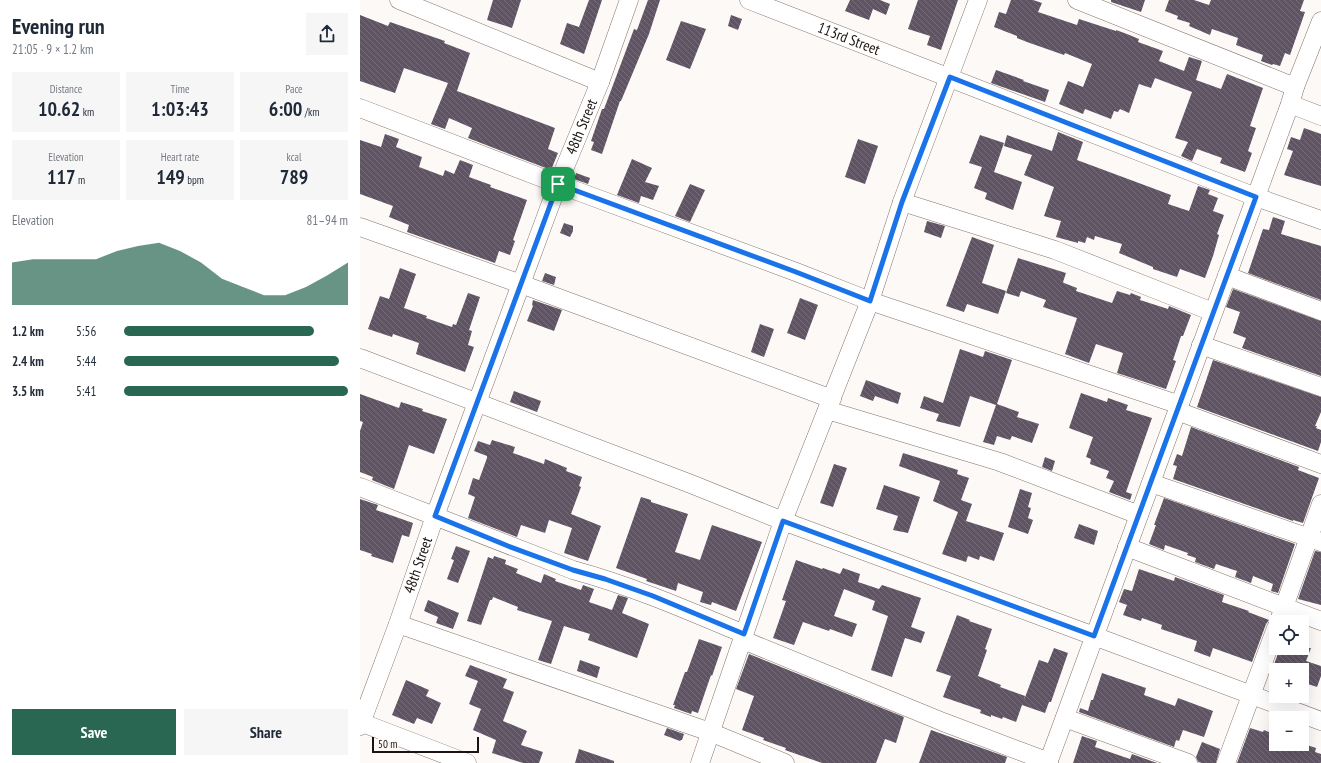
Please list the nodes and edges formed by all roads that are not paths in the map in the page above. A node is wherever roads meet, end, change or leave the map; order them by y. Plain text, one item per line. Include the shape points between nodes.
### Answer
1 (399, 0) edge
2 (630, 0) edge
3 (749, 0) edge
4 (978, 0) edge
5 (1077, 0) edge
6 (1319, 31) edge
7 (950, 77) junction
8 (600, 82) junction
9 (1293, 96) junction
10 (360, 108) edge
11 (1321, 116) edge
12 (558, 184) junction
13 (1256, 197) junction
14 (902, 202) junction
15 (1321, 220) edge
16 (360, 227) edge
17 (1227, 276) junction
18 (520, 284) junction
19 (870, 301) junction
20 (1321, 311) edge
21 (1213, 312) junction
22 (1201, 345) junction
23 (360, 358) edge
24 (1321, 387) edge
25 (478, 402) junction
26 (830, 405) junction
27 (1178, 408) junction
28 (1321, 464) edge
29 (1151, 483) junction
30 (360, 487) edge
31 (1321, 504) edge
32 (1139, 515) junction
33 (435, 516) junction
34 (783, 521) junction
35 (1315, 540) edge
36 (1127, 547) junction
37 (1281, 614) edge
38 (1321, 621) edge
39 (398, 624) junction
40 (1094, 636) junction
41 (743, 637) junction
42 (1269, 646) edge
43 (1250, 695) junction
44 (1064, 718) junction
45 (1321, 721) edge
46 (360, 723) edge
47 (710, 732) junction
48 (1048, 762) edge
49 (466, 763) edge
50 (700, 763) edge
51 (785, 763) edge
52 (1188, 763) edge
53 (1226, 763) edge

1 - 8 street
2 - 8 street, 48th Street
3 - 7 street, 113rd Street
4 - 7 street
5 - 9 street
6 - 9 street
7 - 13 street, 113rd Street
7 - 14 street
8 - 12 street, 48th Street
9 - 11 street
9 - 13 street
10 - 12 street
12 - 18 street, 48th Street
12 - 19 street
13 - 15 street, 113rd Street
13 - 17 street
14 - 19 street
14 - 21 street via 1055,250
16 - 18 street
17 - 20 street
17 - 21 street
18 - 25 street, 48th Street
18 - 26 street
19 - 26 street
19 - 27 street
21 - 22 street
22 - 24 street
22 - 27 street
23 - 25 street
25 - 33 street, 48th Street
25 - 34 street
26 - 32 street via 1000,462
26 - 34 street
27 - 28 street
27 - 29 street
29 - 32 street
29 - 35 street
30 - 33 street
31 - 35 street
32 - 36 street
33 - 39 street, 48th Street
33 - 41 street via 573,570 653,596
34 - 40 street
34 - 41 street
35 - 37 street
36 - 37 street
36 - 40 street
37 - 38 street
39 - 46 street, 48th Street
39 - 47 street
40 - 43 street
40 - 44 street
41 - 47 street
41 - 48 street via 943,722
42 - 43 street
43 - 45 street
43 - 53 street
44 - 48 street
44 - 52 street
46 - 49 street
47 - 50 street
47 - 51 street

